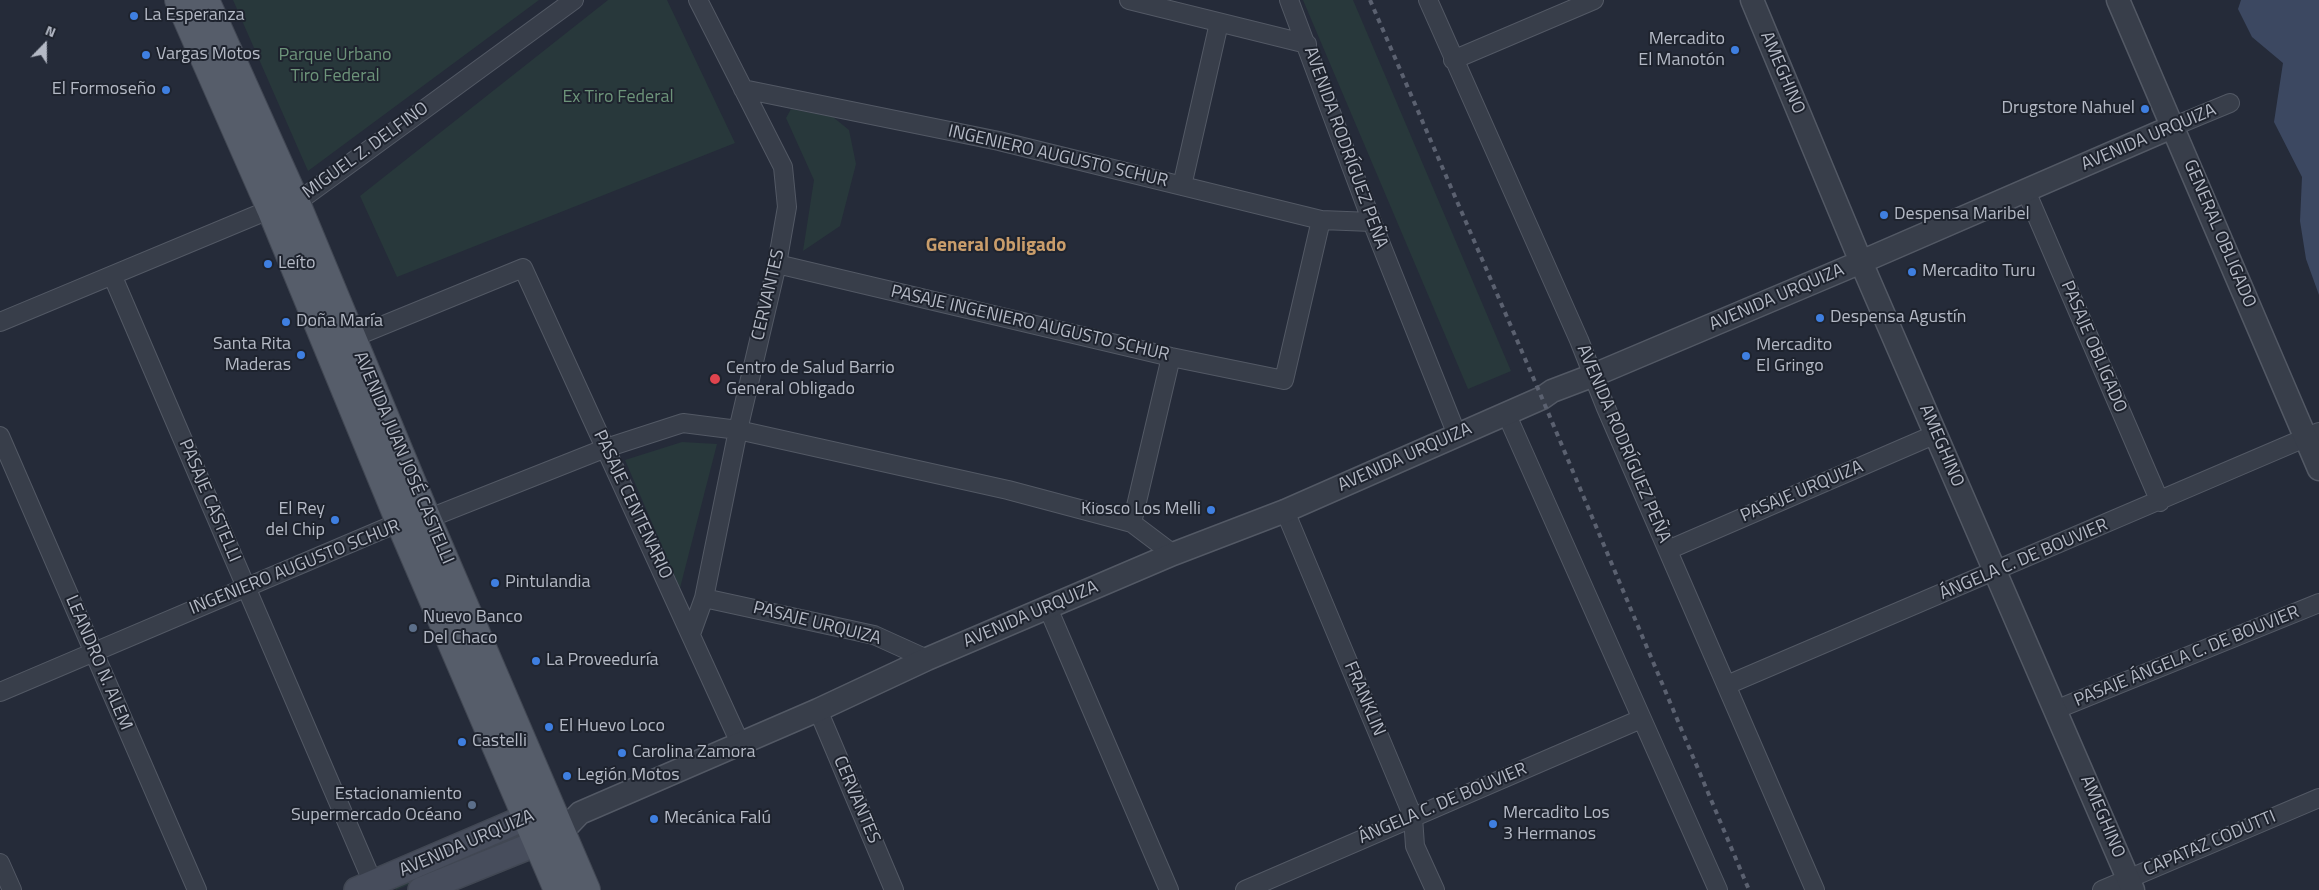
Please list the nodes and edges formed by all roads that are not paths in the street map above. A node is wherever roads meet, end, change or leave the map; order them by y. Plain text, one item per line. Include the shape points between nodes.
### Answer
1 (179, 0) edge
2 (206, 0) edge
3 (574, 0) edge
4 (698, 0) edge
5 (1129, 0) edge
6 (1289, 0) edge
7 (1428, 0) edge
8 (1594, 0) edge
9 (1752, 0) edge
10 (2118, 0) edge
11 (1219, 23) junction
12 (1307, 44) junction
13 (1453, 60) junction
14 (743, 90) junction
15 (2230, 103) dead end
16 (2172, 127) junction
17 (1182, 186) junction
18 (2026, 191) junction
19 (283, 206) junction
20 (1321, 220) junction
21 (1372, 222) junction
22 (1861, 262) junction
23 (777, 264) junction
24 (113, 277) junction
25 (0, 322) edge
26 (352, 338) junction
27 (1171, 358) junction
28 (1594, 375) junction
29 (1506, 413) junction
30 (738, 430) junction
31 (1457, 434) junction
32 (1936, 434) junction
33 (2313, 435) edge
34 (0, 436) edge
35 (606, 448) junction
36 (2319, 469) edge
37 (2160, 502) junction
38 (1285, 511) junction
39 (427, 519) junction
40 (400, 522) junction
41 (1132, 523) junction
42 (1668, 550) junction
43 (1173, 554) junction
44 (1995, 572) junction
45 (246, 587) junction
46 (704, 598) junction
47 (2319, 603) edge
48 (1048, 608) junction
49 (692, 634) junction
50 (93, 652) junction
51 (927, 660) junction
52 (1727, 685) junction
53 (0, 692) edge
54 (818, 710) junction
55 (2055, 710) junction
56 (1641, 719) junction
57 (740, 743) junction
58 (2319, 798) edge
59 (1413, 817) junction
60 (544, 826) junction
61 (0, 863) edge
62 (2130, 884) edge
63 (369, 888) edge
64 (12, 890) edge
65 (196, 890) edge
66 (421, 890) edge
67 (558, 890) edge
68 (586, 890) edge
69 (894, 890) edge
70 (1169, 890) edge
71 (1246, 890) edge
72 (1435, 890) edge
73 (1718, 890) edge
74 (1815, 890) edge
75 (2102, 890) edge

1 - 19 main road, AVENIDA JUAN JOSÉ CASTELLI
2 - 19 main road, AVENIDA JUAN JOSÉ CASTELLI
3 - 19 street, MIGUEL Z. DELFINO
4 - 14 street, CERVANTES
5 - 11 street
6 - 12 street, AVENIDA RODRÍGUEZ PEÑA
7 - 13 street, AVENIDA RODRÍGUEZ PEÑA
8 - 13 street
9 - 22 street, AMEGHINO
10 - 16 street, GENERAL OBLIGADO
11 - 12 street
11 - 17 street
12 - 21 street, AVENIDA RODRÍGUEZ PEÑA
13 - 28 street, AVENIDA RODRÍGUEZ PEÑA
14 - 17 street, INGENIERO AUGUSTO SCHUR via 999,141
14 - 23 street, CERVANTES via 783,167 787,207
15 - 16 street, AVENIDA URQUIZA
16 - 18 street, AVENIDA URQUIZA
16 - 33 street, GENERAL OBLIGADO
17 - 20 street, INGENIERO AUGUSTO SCHUR
18 - 22 street, AVENIDA URQUIZA
18 - 37 street, PASAJE OBLIGADO
19 - 24 street, MIGUEL Z. DELFINO
19 - 26 main road, AVENIDA JUAN JOSÉ CASTELLI
19 - 40 main road, AVENIDA JUAN JOSÉ CASTELLI
20 - 21 street, INGENIERO AUGUSTO SCHUR
20 - 27 street, PASAJE INGENIERO AUGUSTO SCHUR via 1284,380
21 - 31 street, AVENIDA RODRÍGUEZ PEÑA
22 - 28 street, AVENIDA URQUIZA
22 - 32 street, AMEGHINO
23 - 27 street, PASAJE INGENIERO AUGUSTO SCHUR
23 - 30 street, CERVANTES
24 - 25 street, MIGUEL Z. DELFINO
24 - 45 street, PASAJE CASTELLI
26 - 35 street, PASAJE CENTENARIO via 523,268
26 - 39 main road, AVENIDA JUAN JOSÉ CASTELLI
27 - 41 street
28 - 29 street, AVENIDA URQUIZA
28 - 42 street, AVENIDA RODRÍGUEZ PEÑA
29 - 31 street, AVENIDA URQUIZA
29 - 56 street
30 - 35 street, INGENIERO AUGUSTO SCHUR via 683,423
30 - 41 street, INGENIERO AUGUSTO SCHUR via 1008,490
30 - 46 street, CERVANTES
31 - 38 street, AVENIDA URQUIZA
32 - 42 street, PASAJE URQUIZA
32 - 44 street, AMEGHINO
33 - 36 street, GENERAL OBLIGADO
33 - 37 street, ÁNGELA C. DE BOUVIER
34 - 50 street, LEANDRO N. ALEM
35 - 39 street, INGENIERO AUGUSTO SCHUR
35 - 49 street, PASAJE CENTENARIO
37 - 44 street, ÁNGELA C. DE BOUVIER
38 - 43 street, AVENIDA URQUIZA
38 - 59 street, FRANKLIN
39 - 40 street, INGENIERO AUGUSTO SCHUR
39 - 60 main road, AVENIDA JUAN JOSÉ CASTELLI
40 - 45 street, INGENIERO AUGUSTO SCHUR
40 - 60 main road, AVENIDA JUAN JOSÉ CASTELLI
41 - 43 street
42 - 52 street, AVENIDA RODRÍGUEZ PEÑA
43 - 48 street, AVENIDA URQUIZA
44 - 52 street, ÁNGELA C. DE BOUVIER
44 - 55 street, AMEGHINO
45 - 50 street, INGENIERO AUGUSTO SCHUR
45 - 63 street, PASAJE CASTELLI
46 - 49 street, CERVANTES
46 - 51 street, PASAJE URQUIZA via 874,635
47 - 55 street, PASAJE ÁNGELA C. DE BOUVIER
48 - 51 street, AVENIDA URQUIZA
48 - 70 street
49 - 57 street, PASAJE CENTENARIO
50 - 53 street, INGENIERO AUGUSTO SCHUR
50 - 65 street, LEANDRO N. ALEM
51 - 54 street, AVENIDA URQUIZA
52 - 74 street, AVENIDA RODRÍGUEZ PEÑA
54 - 57 street, AVENIDA URQUIZA
54 - 69 street, CERVANTES
55 - 62 street, AMEGHINO
56 - 59 street, ÁNGELA C. DE BOUVIER
56 - 73 street
57 - 60 street, AVENIDA URQUIZA
58 - 62 street, CAPATAZ CODUTTI
59 - 71 street, ÁNGELA C. DE BOUVIER
59 - 72 street, FRANKLIN via 1415,846
60 - 63 main road, AVENIDA URQUIZA
60 - 66 main road, AVENIDA URQUIZA
60 - 67 main road, AVENIDA JUAN JOSÉ CASTELLI
60 - 68 main road, AVENIDA JUAN JOSÉ CASTELLI
61 - 64 street
62 - 75 street, CAPATAZ CODUTTI

